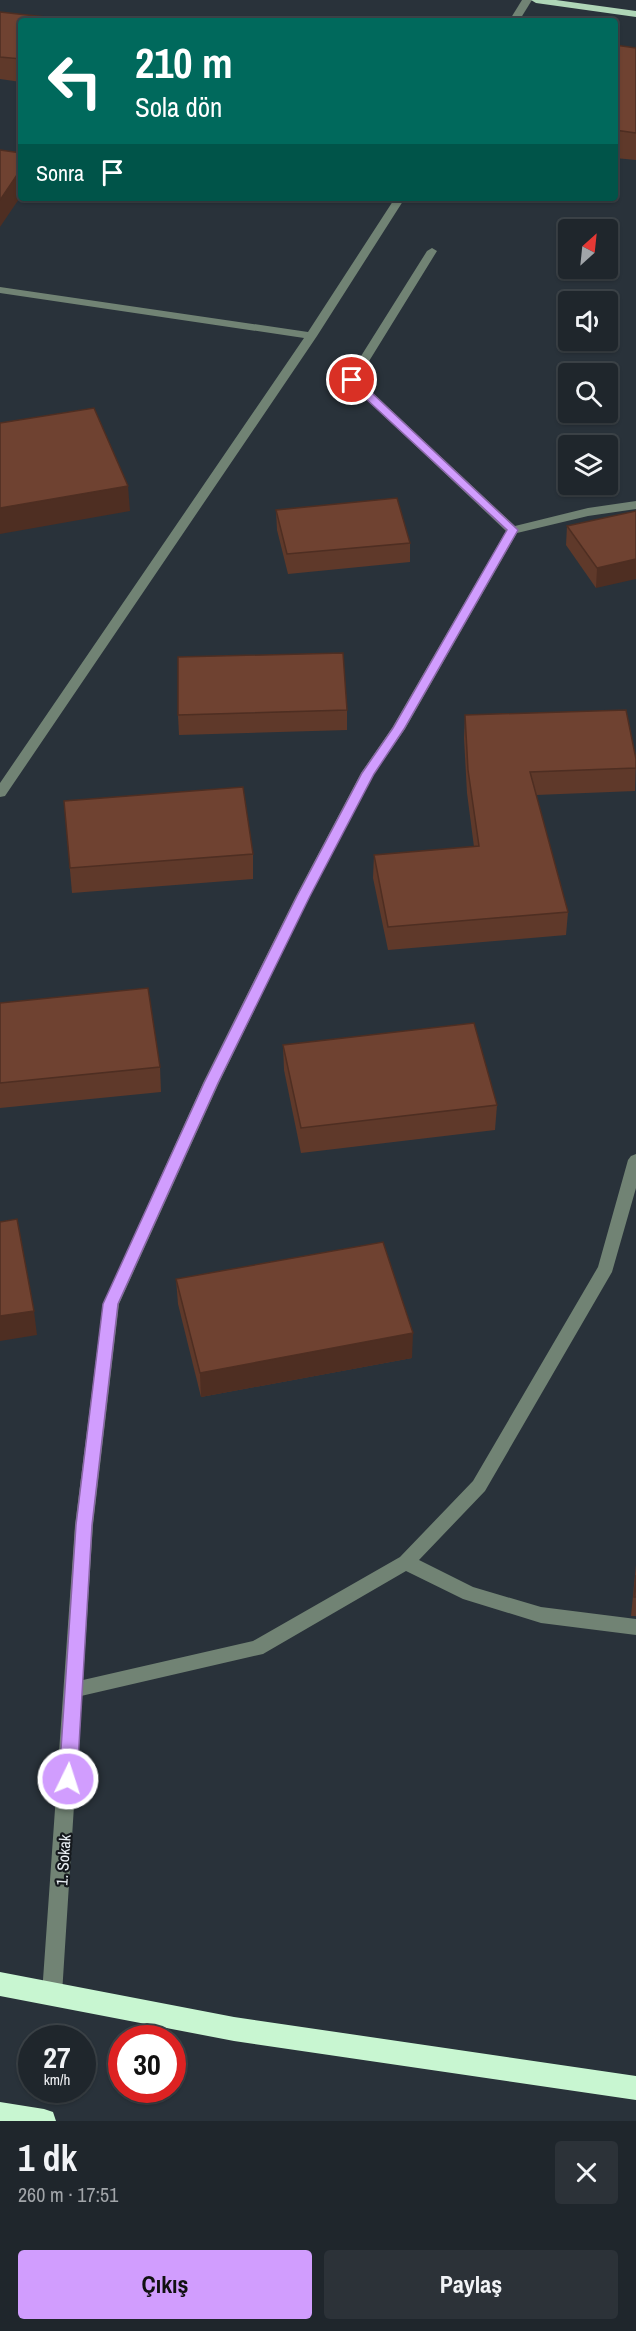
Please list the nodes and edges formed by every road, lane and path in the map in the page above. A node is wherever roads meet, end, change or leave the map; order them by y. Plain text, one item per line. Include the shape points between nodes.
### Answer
1 (527, 0) edge
2 (536, 0) edge
3 (636, 14) edge
4 (516, 18) edge
5 (398, 201) edge
6 (432, 251) dead end
7 (0, 290) edge
8 (311, 336) junction
9 (636, 505) edge
10 (512, 530) junction
11 (0, 793) edge
12 (636, 1160) edge
13 (406, 1562) junction
14 (636, 1627) edge
15 (74, 1690) junction
16 (0, 1984) edge
17 (52, 1994) junction
18 (636, 2088) edge
19 (0, 2114) edge
20 (44, 2121) edge

1 - 4 street
2 - 3 main road
5 - 8 street
6 - 10 street via 352,380
7 - 8 street
8 - 11 street
9 - 10 street
10 - 15 street, 1. Sokak via 398,729 368,773 303,896 211,1083 111,1304 84,1525
12 - 13 street via 606,1268 479,1486
13 - 14 street via 469,1594 541,1615
13 - 15 street via 257,1648
15 - 17 street, 1. Sokak
16 - 17 highway
17 - 18 highway via 234,2029
19 - 20 highway

